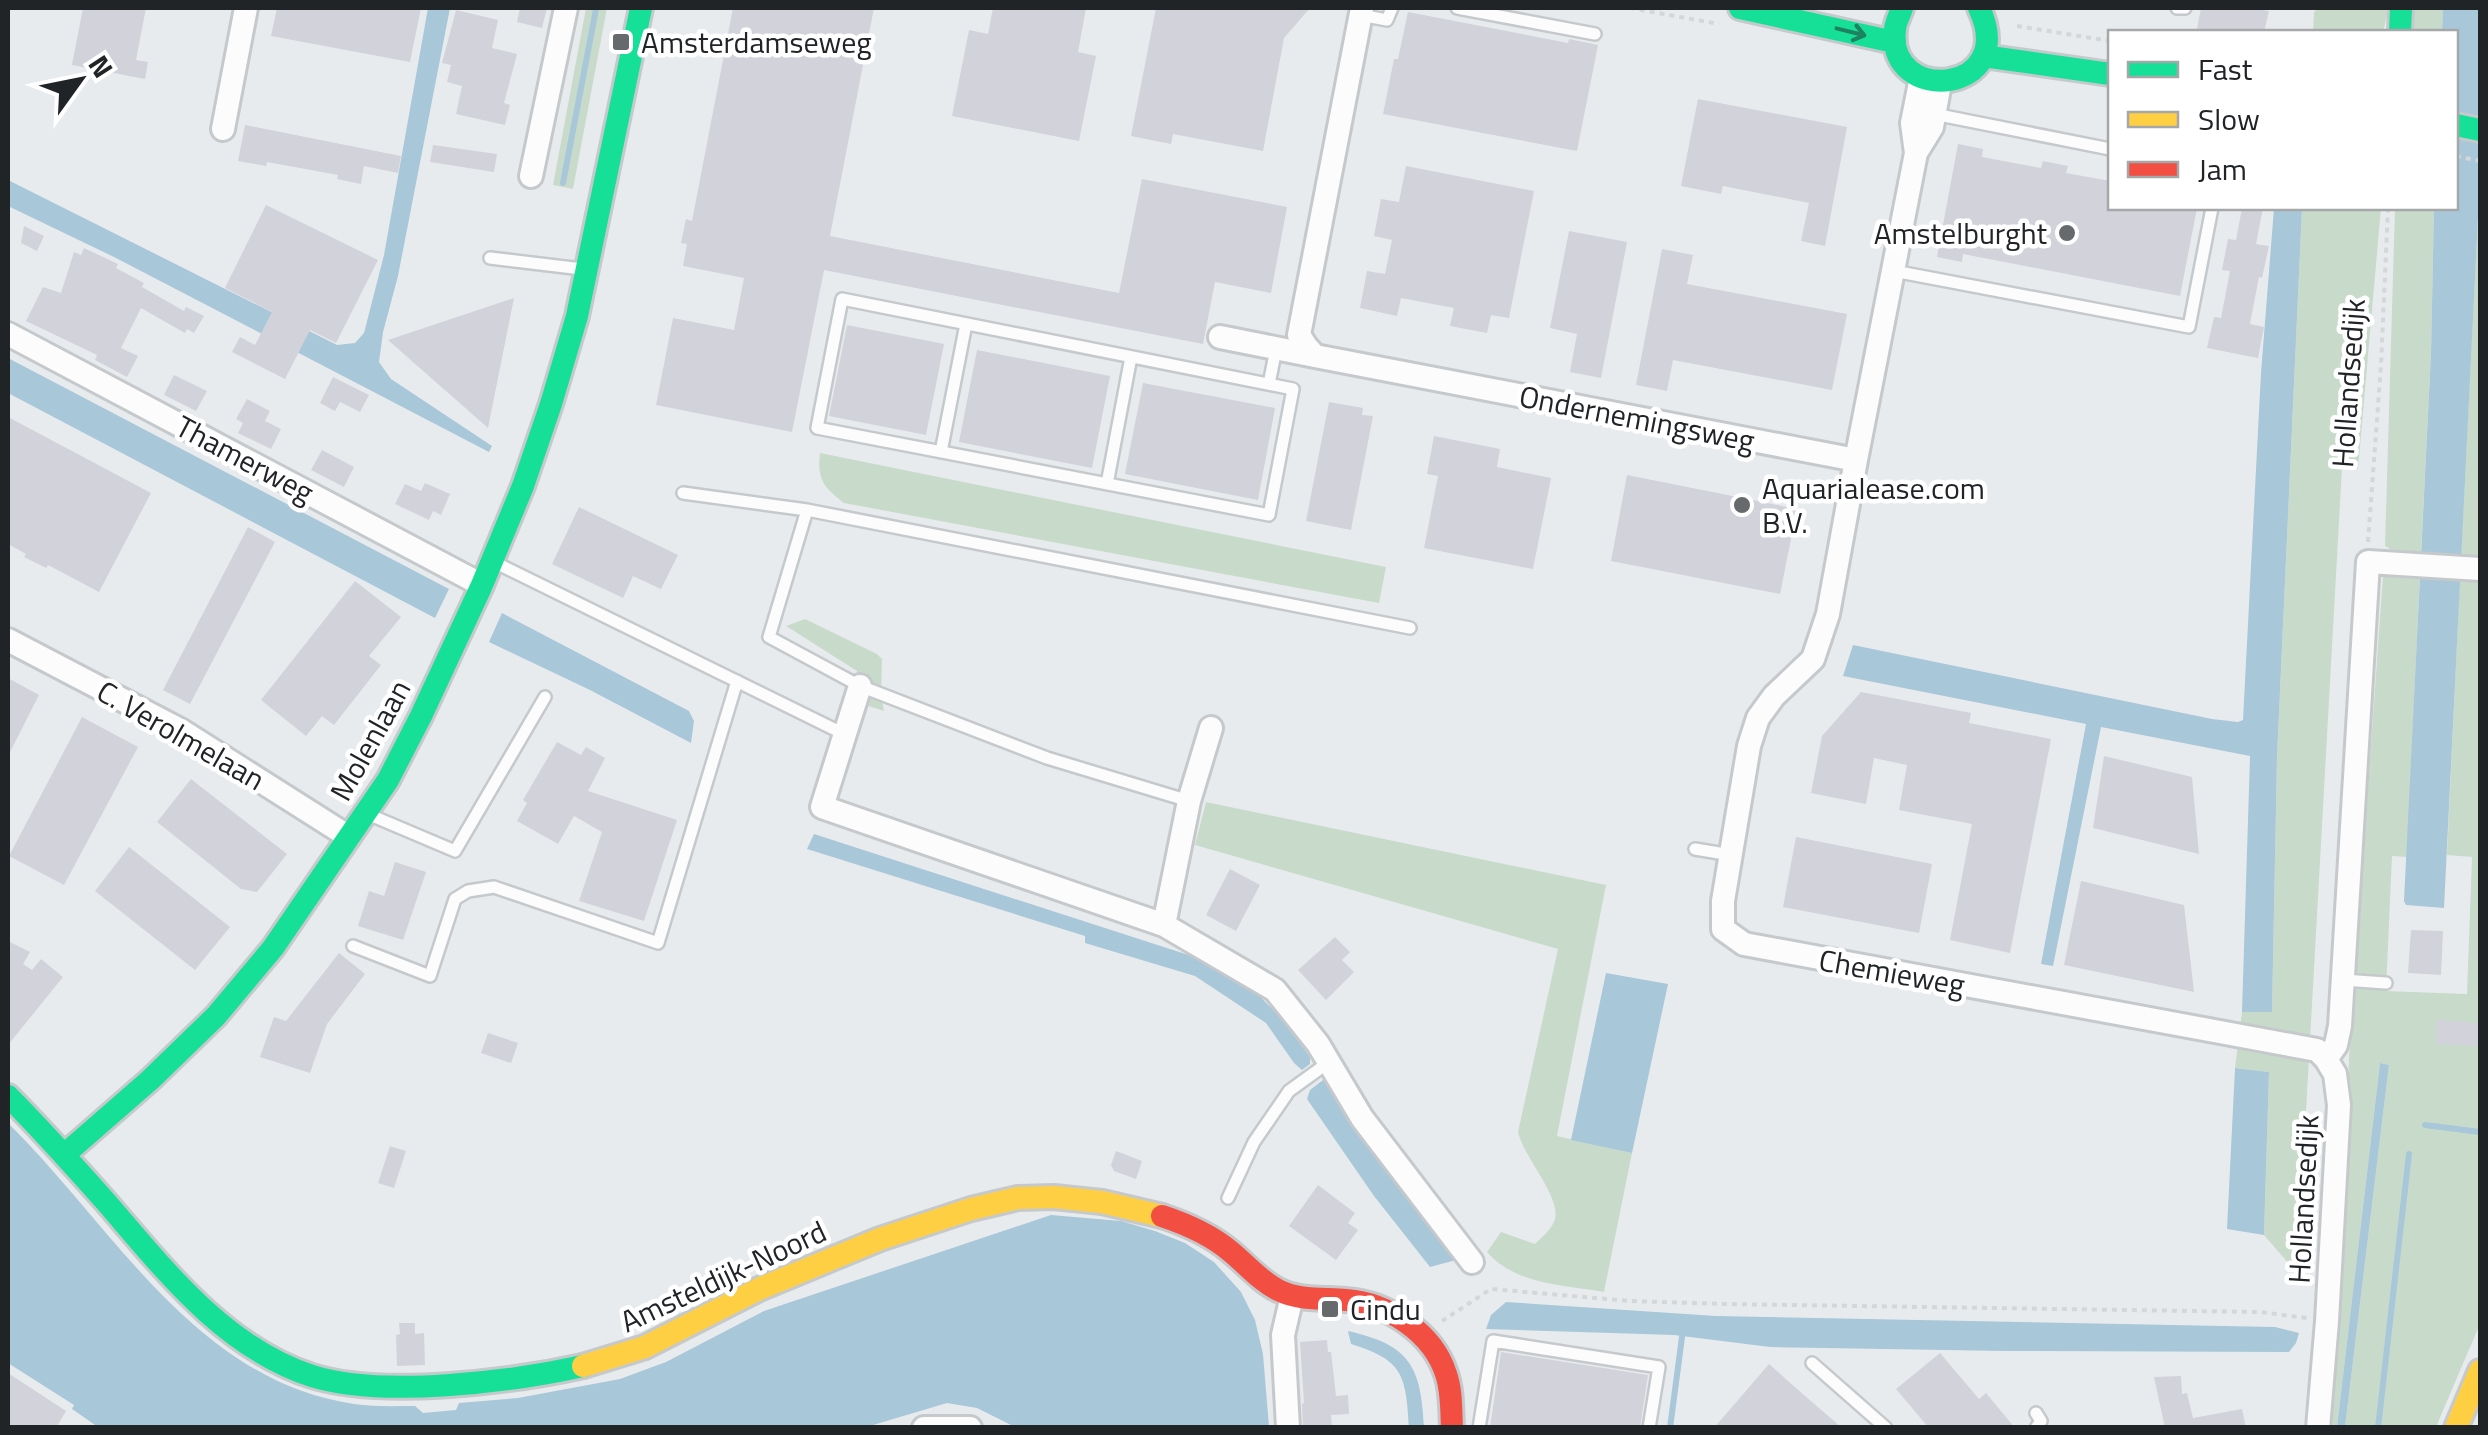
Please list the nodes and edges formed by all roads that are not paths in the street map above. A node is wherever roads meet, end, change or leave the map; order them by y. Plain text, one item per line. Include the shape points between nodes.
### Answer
1 (246, 8) edge
2 (566, 8) edge
3 (641, 8) edge
4 (1392, 8) edge
5 (1458, 8) edge
6 (1740, 8) edge
7 (1826, 8) edge
8 (1979, 8) edge
9 (2178, 8) edge
10 (2185, 8) edge
11 (1361, 11) edge
12 (1858, 12) dead end
13 (1894, 21) edge
14 (1595, 34) dead end
15 (1986, 44) junction
16 (2108, 62) edge
17 (2108, 74) edge
18 (1930, 80) junction
19 (1934, 114) junction
20 (224, 128) dead end
21 (2108, 149) edge
22 (1916, 153) junction
23 (531, 176) dead end
24 (2212, 210) edge
25 (490, 258) dead end
26 (586, 269) junction
27 (1894, 271) junction
28 (966, 324) junction
29 (8, 334) edge
30 (1220, 337) dead end
31 (1276, 348) junction
32 (1316, 356) junction
33 (1132, 357) junction
34 (1269, 384) junction
35 (942, 452) junction
36 (1856, 460) junction
37 (1107, 484) junction
38 (683, 492) dead end
39 (806, 510) junction
40 (492, 562) junction
41 (2474, 568) edge
42 (482, 586) junction
43 (1410, 628) dead end
44 (8, 640) edge
45 (738, 681) junction
46 (860, 686) junction
47 (545, 698) dead end
48 (1211, 728) dead end
49 (844, 734) junction
50 (1189, 800) junction
51 (366, 812) junction
52 (350, 837) junction
53 (1695, 849) dead end
54 (1730, 854) junction
55 (1164, 925) junction
56 (353, 946) dead end
57 (2343, 980) junction
58 (2386, 983) dead end
59 (2326, 1059) junction
60 (1329, 1062) junction
61 (8, 1096) edge
62 (64, 1154) junction
63 (1228, 1198) dead end
64 (1472, 1262) dead end
65 (1292, 1296) junction
66 (1812, 1363) dead end
67 (2480, 1371) edge
68 (2036, 1413) dead end
69 (924, 1428) edge
70 (970, 1428) edge
71 (1288, 1428) edge
72 (1452, 1428) edge
73 (1480, 1428) edge
74 (1650, 1428) edge
75 (1886, 1428) edge
76 (2036, 1428) edge
77 (2318, 1428) edge
78 (2456, 1428) edge

1 - 20 street
2 - 23 street
3 - 26 street, Molenlaan
4 - 11 lane via 1388,20
5 - 14 lane
6 -> 13 street
7 - 12 street
8 - 15 street
9 - 10 lane
11 - 32 street via 1300,335
13 - 18 street via 1898,57
15 - 16 street
15 - 17 street
15 - 18 street via 1966,76
18 - 19 street
18 - 22 street via 1912,122
19 - 21 lane
19 - 22 street
22 - 27 street
24 - 27 lane via 2189,326
25 - 26 lane
26 - 40 street, Molenlaan via 524,486
27 - 36 street via 1886,359
28 - 33 lane
28 - 35 lane
28 - 35 lane via 842,299 817,428
29 - 42 street, Thamerweg
30 - 31 street, Ondernemingsweg
31 - 32 street, Ondernemingsweg
31 - 34 lane
32 - 36 street, Ondernemingsweg
33 - 34 lane
33 - 37 lane
34 - 37 lane via 1293,389 1269,515
35 - 37 lane
36 - 54 street, Chemieweg via 1842,594 1812,659 1758,718
38 - 39 lane
39 - 43 lane
39 - 46 lane via 769,636
40 - 42 street, Molenlaan
40 - 45 lane
41 - 57 street via 2368,562
42 - 51 street, Molenlaan via 421,716
44 - 52 street, C. Verolmelaan via 182,731
45 - 49 lane
45 - 56 lane via 658,943 494,887 455,899 430,976
46 - 49 street
46 - 50 lane via 1047,758
47 - 51 lane via 456,851
48 - 50 street
49 - 55 street via 822,807
50 - 55 street
51 - 52 street, Molenlaan
52 - 62 street, Molenlaan via 216,1016
53 - 54 lane
54 - 59 street, Chemieweg via 1724,929 1744,944 2140,1007 2316,1050
55 - 60 street via 1275,990
57 - 58 lane
57 - 59 street via 2340,1036
59 - 77 street, Hollandsedijk via 2338,1085 2338,1105
60 - 63 lane via 1290,1090 1254,1142
60 - 64 street via 1362,1118
61 - 62 street, Amsteldijk-Noord
62 - 65 street, Amsteldijk-Noord via 227,1330 274,1360 363,1386 502,1379 618,1357 676,1323 882,1238 1022,1197 1120,1202 1171,1218 1220,1242
65 - 71 street via 1283,1334
65 - 72 street via 1375,1305 1422,1335 1444,1366
66 - 75 lane
67 - 78 street
68 - 76 lane
69 - 70 street
73 - 74 lane via 1493,1342 1659,1367

